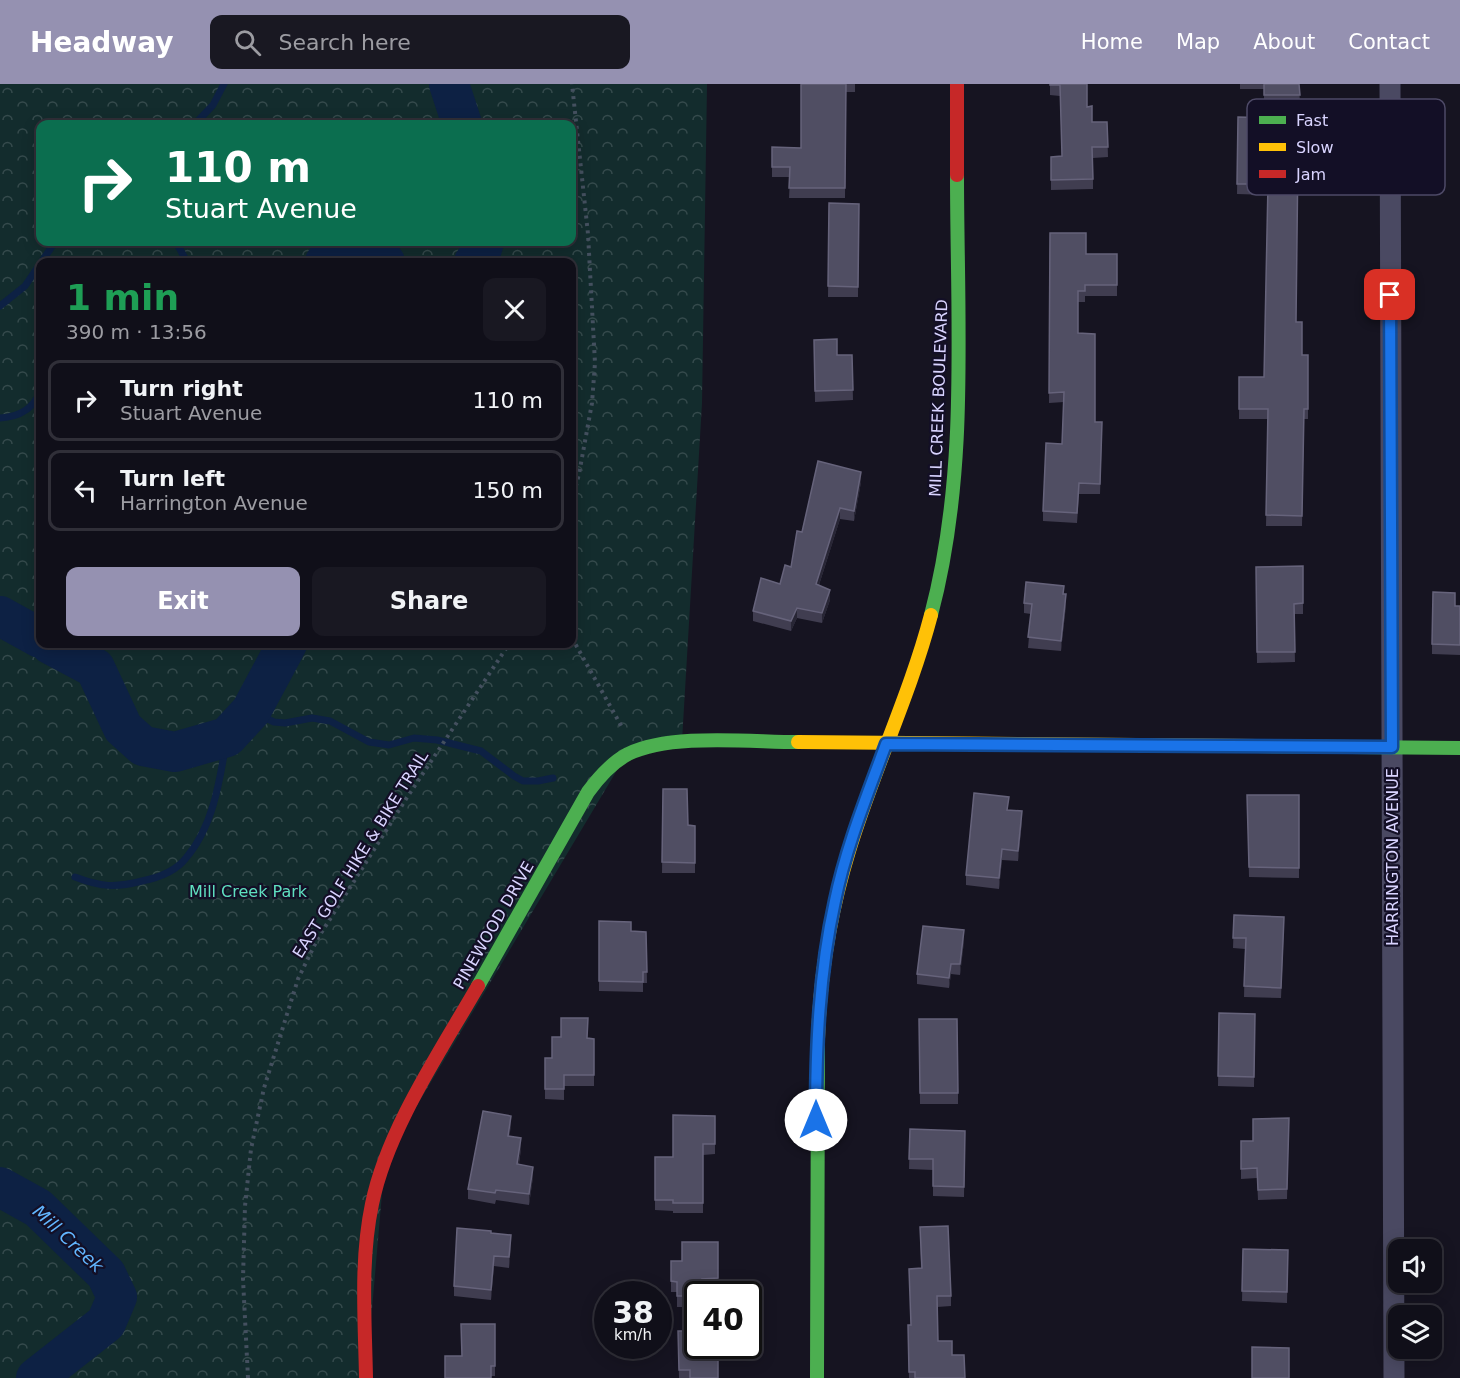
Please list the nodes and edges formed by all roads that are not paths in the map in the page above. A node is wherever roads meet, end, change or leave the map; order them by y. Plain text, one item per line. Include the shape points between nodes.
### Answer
1 (957, 84) edge
2 (1390, 84) edge
3 (1390, 99) edge
4 (1390, 195) edge
5 (886, 744) junction
6 (1392, 747) junction
7 (1460, 748) edge
8 (366, 1378) edge
9 (817, 1378) edge
10 (1394, 1378) edge

1 - 5 street, MILL CREEK BOULEVARD via 956,471 934,604 915,671
2 - 3 street, HARRINGTON AVENUE
4 - 6 street, HARRINGTON AVENUE
5 - 6 street, PINEWOOD DRIVE
5 - 8 street, PINEWOOD DRIVE via 682,741 649,746 609,766 588,792 407,1111 385,1159 371,1202 366,1242
5 - 9 street, MILL CREEK BOULEVARD via 855,825 835,900 823,970 816,1056
6 - 7 street, PINEWOOD DRIVE
6 - 10 street, HARRINGTON AVENUE

